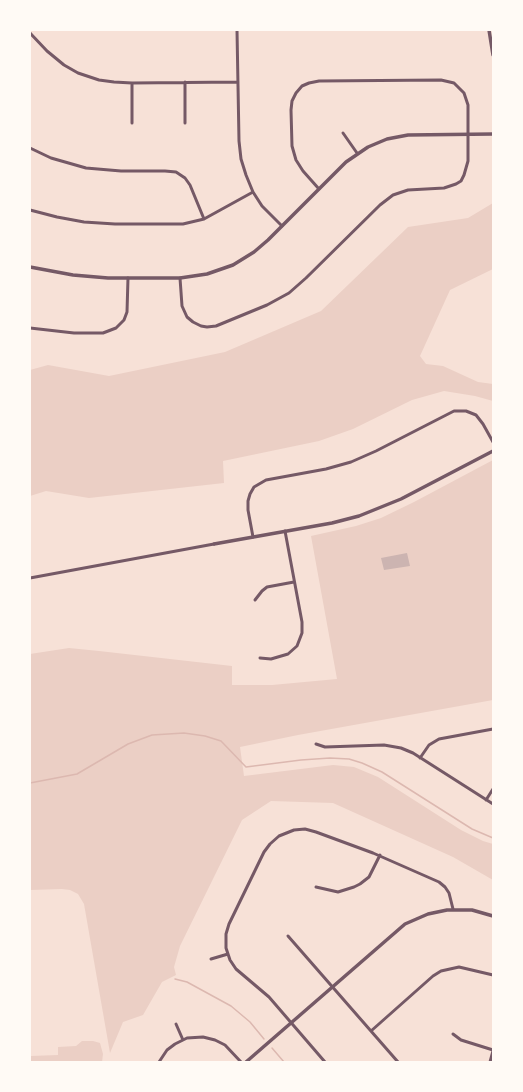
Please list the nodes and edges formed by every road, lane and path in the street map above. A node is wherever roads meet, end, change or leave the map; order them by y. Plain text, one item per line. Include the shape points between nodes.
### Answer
1 (237, 30) edge
2 (489, 30) edge
3 (30, 33) edge
4 (493, 55) edge
5 (185, 82) junction
6 (238, 82) junction
7 (132, 83) junction
8 (132, 123) dead end
9 (185, 123) dead end
10 (343, 133) dead end
11 (468, 134) junction
12 (493, 134) edge
13 (30, 148) edge
14 (358, 153) junction
15 (319, 188) junction
16 (253, 192) junction
17 (30, 210) edge
18 (204, 219) junction
19 (282, 226) junction
20 (30, 266) edge
21 (128, 278) junction
22 (180, 278) junction
23 (30, 328) edge
24 (493, 442) edge
25 (493, 450) edge
26 (285, 531) junction
27 (253, 537) junction
28 (214, 544) joint
29 (30, 578) edge
30 (294, 582) junction
31 (255, 600) dead end
32 (260, 658) dead end
33 (493, 729) edge
34 (316, 744) dead end
35 (420, 758) junction
36 (493, 789) edge
37 (486, 800) junction
38 (493, 804) edge
39 (380, 856) junction
40 (316, 887) dead end
41 (453, 909) junction
42 (493, 916) edge
43 (288, 936) dead end
44 (228, 954) junction
45 (211, 959) dead end
46 (493, 975) edge
47 (332, 987) junction
48 (291, 1023) junction
49 (176, 1024) dead end
50 (371, 1031) junction
51 (454, 1034) dead end
52 (183, 1040) junction
53 (493, 1050) edge
54 (159, 1062) edge
55 (241, 1062) edge
56 (246, 1062) edge
57 (325, 1062) edge
58 (398, 1062) edge
59 (490, 1062) edge

1 - 6 street
2 - 4 street
3 - 7 street via 59,62 78,72 98,80
5 - 6 street
5 - 7 street
5 - 9 street
6 - 16 street via 239,150
7 - 8 street
10 - 14 street
11 - 12 street
11 - 14 street via 401,136 381,141
11 - 15 street via 467,101 460,88 450,81 309,83 299,90 292,101 291,139 299,165
11 - 22 street via 468,166 461,181 444,188 408,190 388,198 306,278 289,293 276,300 216,326 201,326 190,320 183,310
13 - 18 street via 51,158 86,168 176,172 190,185
14 - 15 street
15 - 19 street
16 - 18 street
16 - 19 street via 262,206
17 - 18 street via 75,221 105,224 183,224
19 - 22 street via 254,252 233,265 207,274
20 - 21 street via 73,275
21 - 22 street
21 - 23 street via 127,312 124,320 116,328 103,333
24 - 27 street via 476,415 466,411 454,411 351,462 266,480 254,487 248,501
25 - 26 street via 379,509 347,519
26 - 27 street
26 - 30 street
27 - 28 street
28 - 29 street
30 - 31 street via 267,587
30 - 32 street via 302,628 299,642 294,650 285,656 271,660
33 - 35 street via 439,739 428,745
34 - 35 street via 325,747 390,746 408,751
35 - 37 street
36 - 37 street
37 - 38 street
39 - 40 street via 373,871 360,884 348,890 338,892
39 - 41 street via 442,884 450,893
39 - 44 street via 310,830 294,830 279,836 264,852 229,924 226,941
41 - 42 street via 472,910
41 - 47 street via 428,914 405,924
43 - 47 street
44 - 45 street
44 - 48 street via 236,969 269,997
46 - 50 street via 463,967 445,969 433,976
47 - 48 street
47 - 50 street
48 - 56 street
48 - 57 street
49 - 52 street
50 - 58 street
51 - 53 street via 461,1040
52 - 54 street via 167,1050
52 - 55 street via 203,1037 215,1040 229,1048
53 - 59 street

